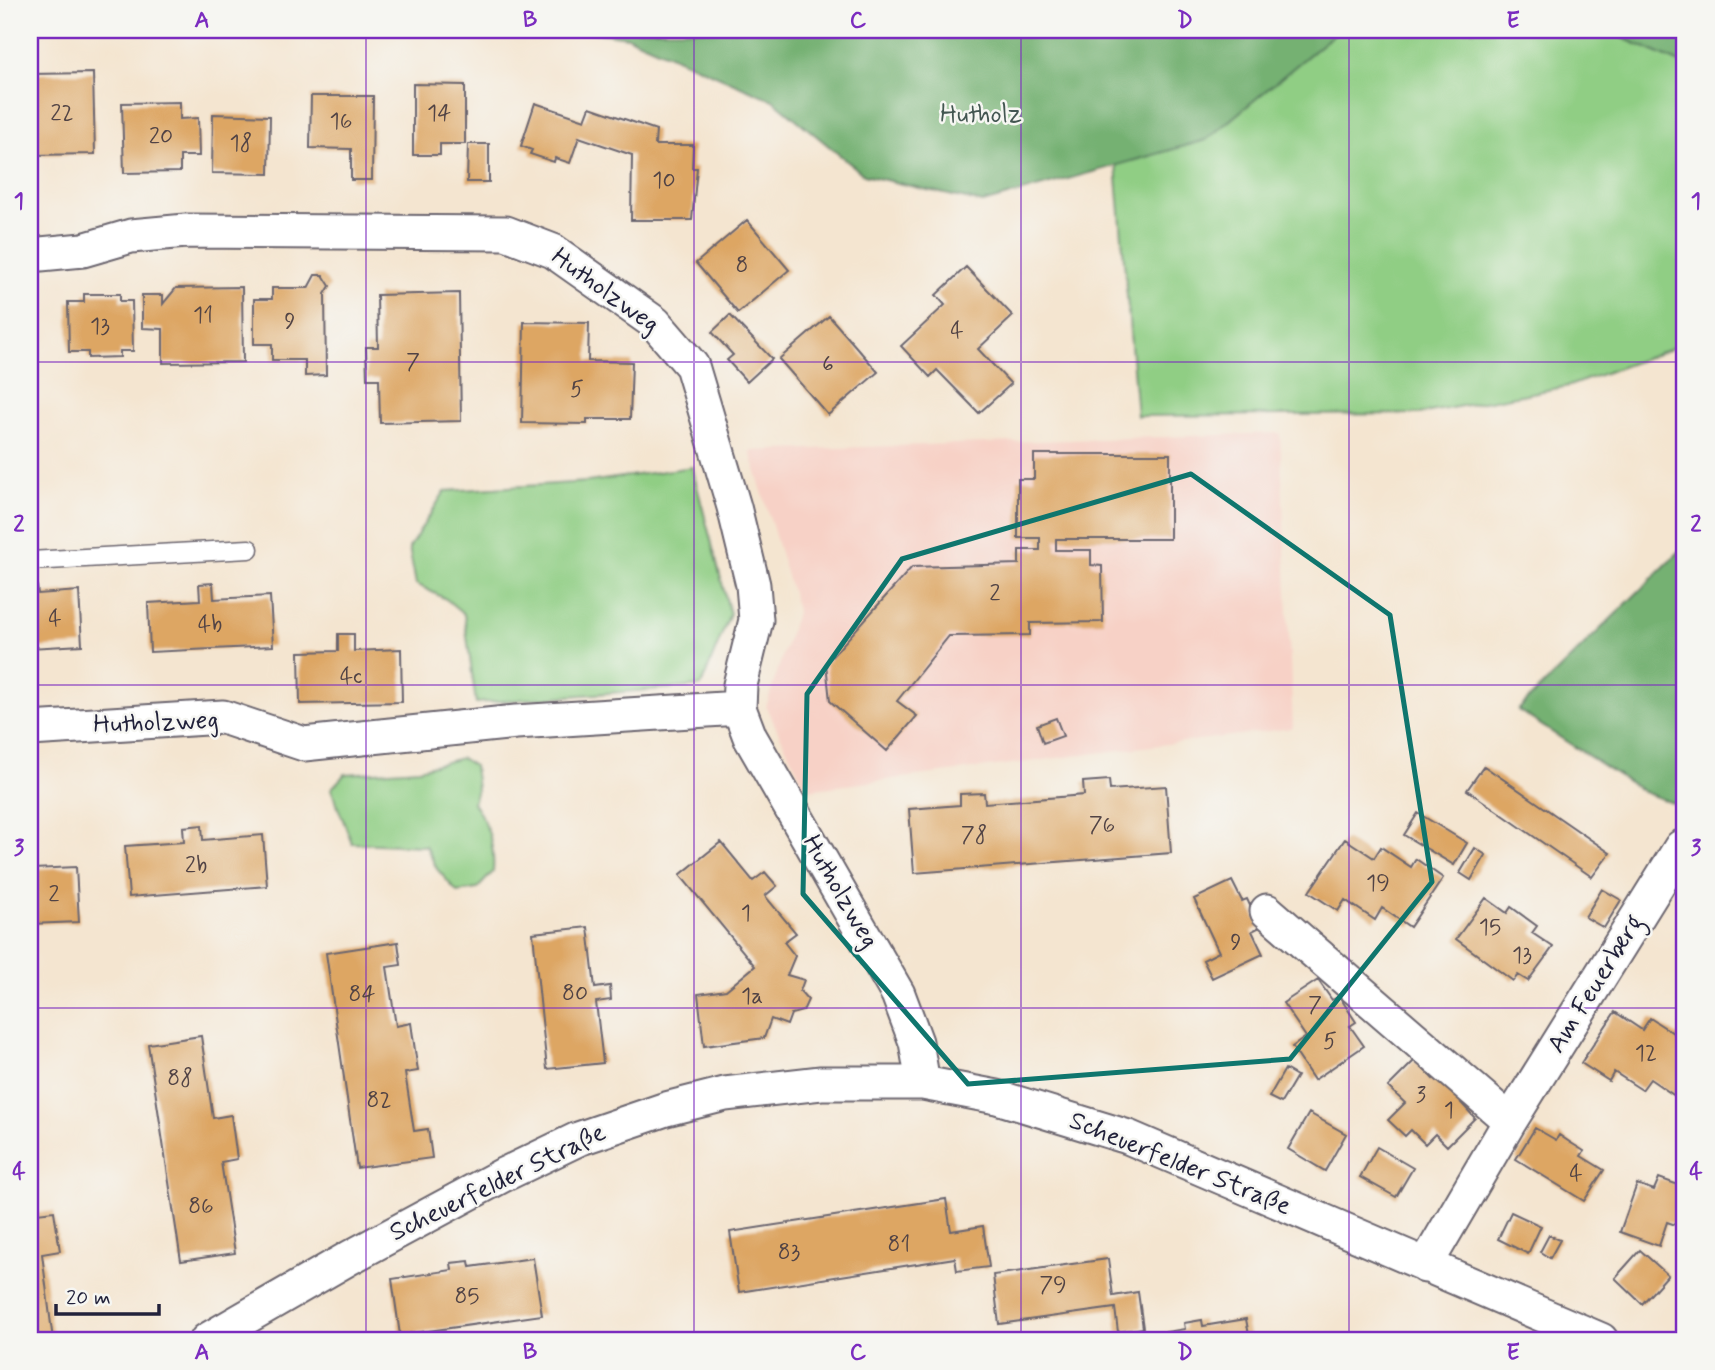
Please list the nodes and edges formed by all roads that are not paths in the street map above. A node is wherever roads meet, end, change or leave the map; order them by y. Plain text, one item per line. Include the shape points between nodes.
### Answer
1 (30, 255) edge
2 (249, 549) dead end
3 (30, 561) edge
4 (739, 708) junction
5 (30, 729) edge
6 (1681, 847) dead end
7 (1267, 911) dead end
8 (923, 1083) junction
9 (1510, 1121) junction
10 (1425, 1266) junction
11 (206, 1340) edge
12 (1601, 1340) edge

1 - 4 street, Hutholzweg via 186,231 475,230 506,233 553,251 655,323 692,366 753,585 756,620
2 - 3 lane
4 - 5 street, Hutholzweg via 516,722 304,744 223,717
4 - 8 street, Hutholzweg via 750,737 898,993 916,1042
6 - 9 street, Am Feuerberg
7 - 9 street
8 - 10 street, Scheuerfelder Straße via 997,1097 1128,1137
8 - 11 street, Scheuerfelder Straße via 821,1083 725,1094 579,1139 361,1251
9 - 10 street, Am Feuerberg
10 - 12 street, Scheuerfelder Straße

